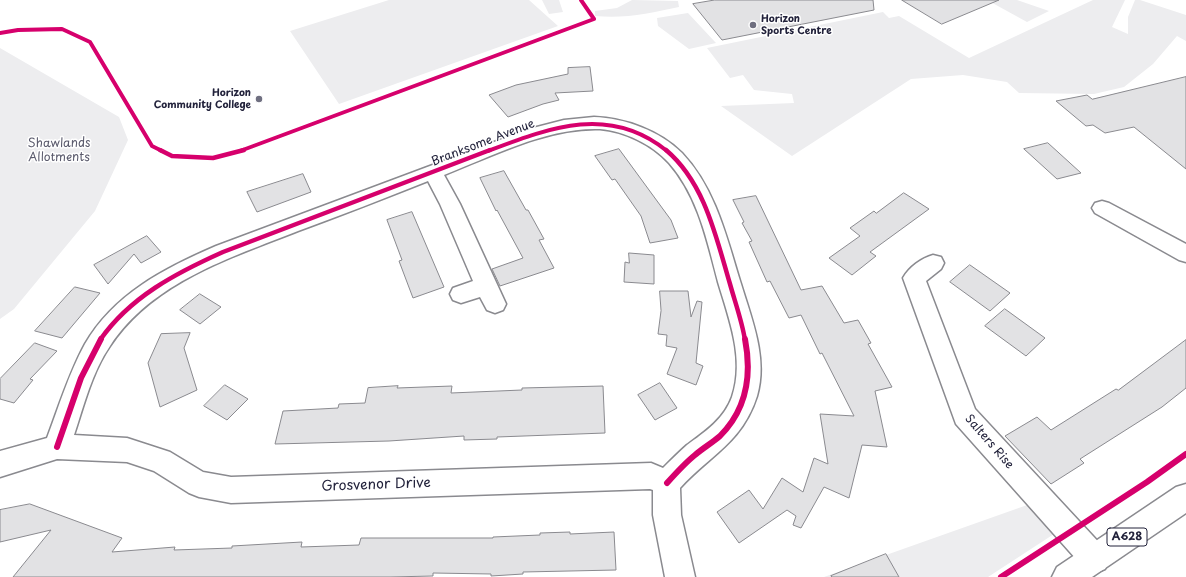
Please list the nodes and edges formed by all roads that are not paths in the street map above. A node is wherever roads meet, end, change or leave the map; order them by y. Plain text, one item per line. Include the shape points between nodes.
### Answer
1 (433, 172) junction
2 (1102, 208) dead end
3 (1186, 254) edge
4 (933, 262) dead end
5 (461, 294) dead end
6 (57, 447) junction
7 (0, 464) edge
8 (667, 483) junction
9 (1186, 497) edge
10 (1095, 559) junction
11 (680, 577) edge
12 (1067, 577) edge

1 - 5 main road, Branksome Avenue via 491,295
1 - 6 main road, Branksome Avenue via 223,252 166,279 142,296 120,316 100,340 82,376
1 - 8 main road, Branksome Avenue via 535,133 567,125 595,123 620,126 642,134 667,148 680,163 697,189 713,227 741,322 749,376 741,405 731,422 716,440 694,456
2 - 3 main road
4 - 10 main road, Salters Rise via 914,278 965,416
6 - 7 main road, Grosvenor Drive
6 - 8 main road, Grosvenor Drive via 126,450 161,461 200,484 231,490 651,476
8 - 11 main road via 667,516
9 - 10 main road, A628
10 - 12 main road, A628

